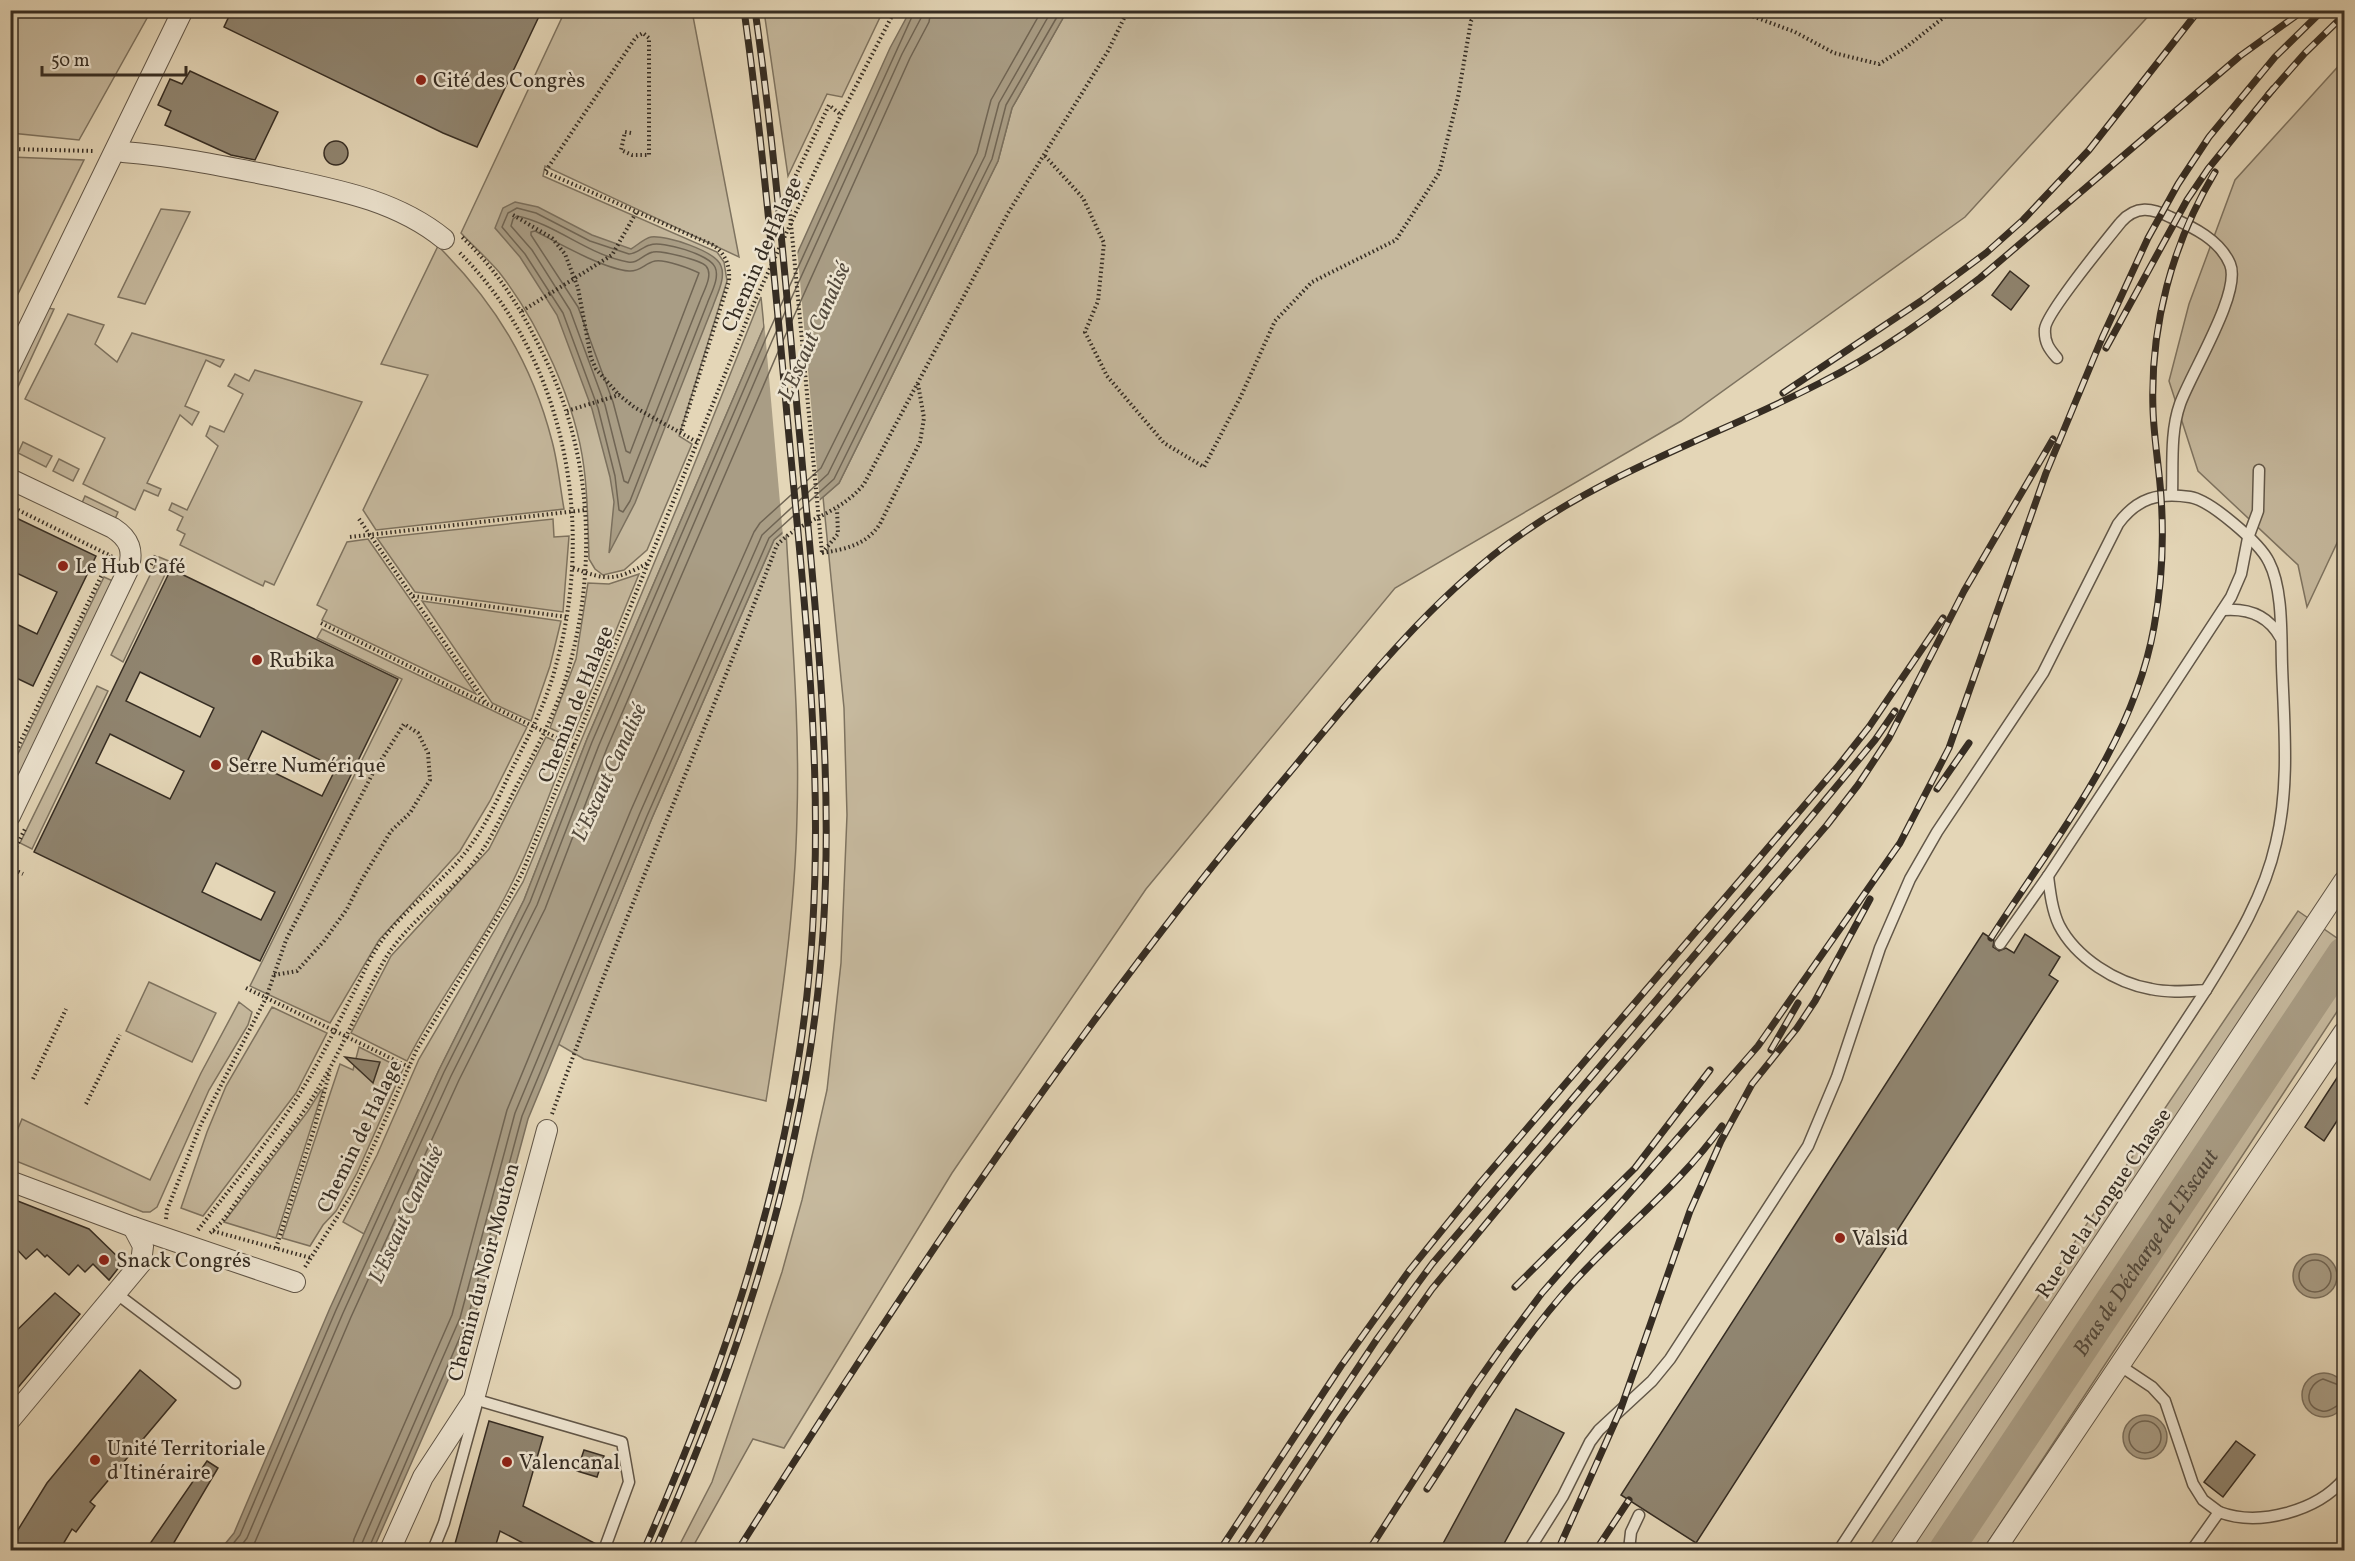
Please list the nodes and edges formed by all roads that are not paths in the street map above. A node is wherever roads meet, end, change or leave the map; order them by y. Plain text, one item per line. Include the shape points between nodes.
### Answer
1 (183, 10) edge
2 (123, 152) dead end
3 (450, 236) road end
4 (2057, 358) dead end
5 (10, 366) edge
6 (2259, 470) dead end
7 (10, 479) edge
8 (2172, 495) junction
9 (2248, 538) junction
10 (2223, 610) junction
11 (2281, 639) junction
12 (10, 816) edge
13 (2048, 876) junction
14 (2344, 881) edge
15 (2000, 944) dead end
16 (2206, 990) junction
17 (2344, 1032) edge
18 (547, 1130) road end
19 (11, 1181) edge
20 (133, 1227) junction
21 (295, 1282) road end
22 (117, 1294) junction
23 (2119, 1365) junction
24 (236, 1383) dead end
25 (476, 1400) junction
26 (10, 1420) edge
27 (2344, 1479) edge
28 (2219, 1512) junction
29 (1639, 1515) dead end
30 (390, 1551) edge
31 (433, 1551) edge
32 (603, 1551) edge
33 (1530, 1551) edge
34 (1629, 1551) edge
35 (1839, 1551) edge
36 (1899, 1551) edge
37 (1995, 1551) edge
38 (2192, 1551) edge

1 - 5 street
2 - 3 street via 185,158 346,192 395,209
4 - 8 lane via 2046,345 2044,326 2131,212 2146,209 2162,213 2218,245 2232,270 2231,288 2179,405
6 - 9 lane via 2259,502
7 - 12 street via 113,528 129,544 131,556 128,570
8 - 9 lane via 2209,504
8 - 33 lane via 2140,502 2118,524 2043,673 1910,879 1880,948 1824,1111 1801,1160 1670,1359 1590,1442
9 - 10 lane via 2241,574
9 - 11 lane via 2263,553 2273,572
10 - 11 lane via 2250,611 2275,627
10 - 13 lane
11 - 16 lane via 2285,781 2276,843 2246,926
13 - 15 lane
13 - 16 lane via 2059,925 2093,963 2145,988
14 - 36 street, Rue de la Longue Chasse
16 - 35 lane
17 - 23 street
18 - 25 street, Chemin du Noir Mouton
19 - 20 street
20 - 21 street
20 - 22 street via 142,1246 142,1258
22 - 24 lane
22 - 26 street
23 - 28 lane via 2152,1387 2165,1401 2193,1484 2203,1500
23 - 37 street
25 - 30 street, Chemin du Noir Mouton via 423,1477
25 - 31 lane
25 - 32 lane via 622,1442 629,1482
27 - 28 lane via 2326,1497 2286,1512 2250,1517
28 - 38 lane
29 - 34 lane via 1631,1532

